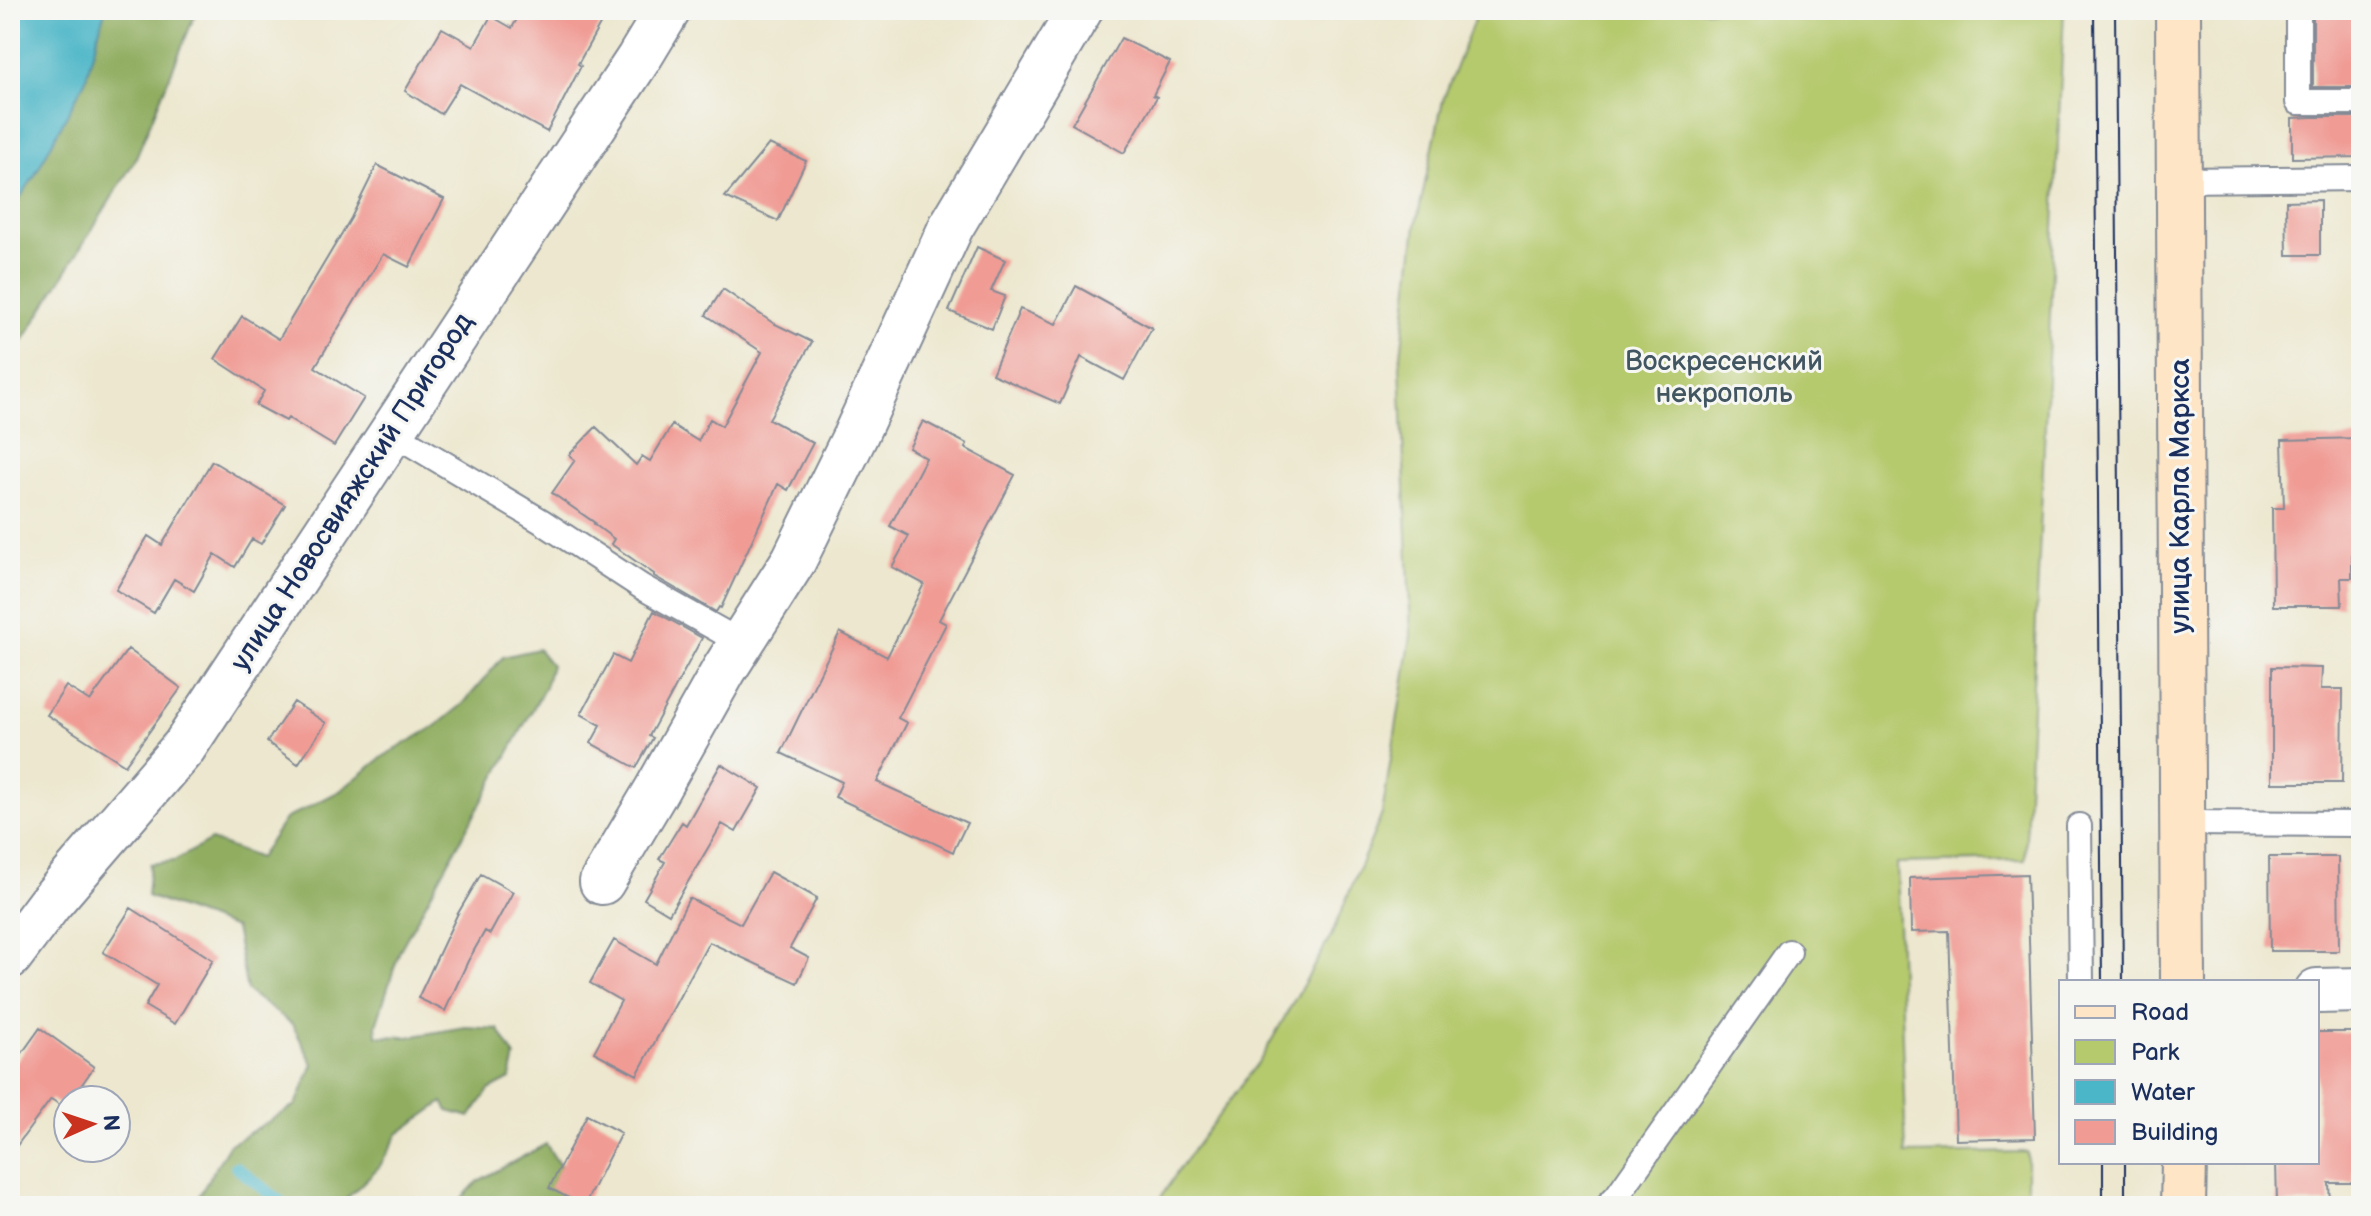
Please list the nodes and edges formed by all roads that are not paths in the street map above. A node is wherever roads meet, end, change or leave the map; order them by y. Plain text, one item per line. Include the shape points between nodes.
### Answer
1 (668, 10) edge
2 (1080, 10) edge
3 (2178, 10) edge
4 (2298, 10) edge
5 (2361, 102) edge
6 (2361, 178) edge
7 (2178, 180) junction
8 (391, 432) junction
9 (742, 643) junction
10 (2182, 823) junction
11 (2361, 824) edge
12 (2079, 826) dead end
13 (602, 882) dead end
14 (1789, 952) dead end
15 (10, 956) edge
16 (2081, 980) edge
17 (2183, 980) edge
18 (2361, 990) edge
19 (2319, 991) edge
20 (2184, 1164) edge
21 (1607, 1206) edge
22 (2183, 1206) edge

1 - 8 street, улица Новосвияжский Пригород
2 - 9 street via 951,227 794,560
3 - 7 main road, улица Карла Маркса
4 - 5 lane via 2298,102
6 - 7 lane
7 - 10 main road, улица Карла Маркса
8 - 9 lane
8 - 15 street, улица Новосвияжский Пригород via 184,747
9 - 13 street
10 - 11 lane
10 - 17 main road, улица Карла Маркса
12 - 16 lane
14 - 21 lane
18 - 19 street
20 - 22 main road

